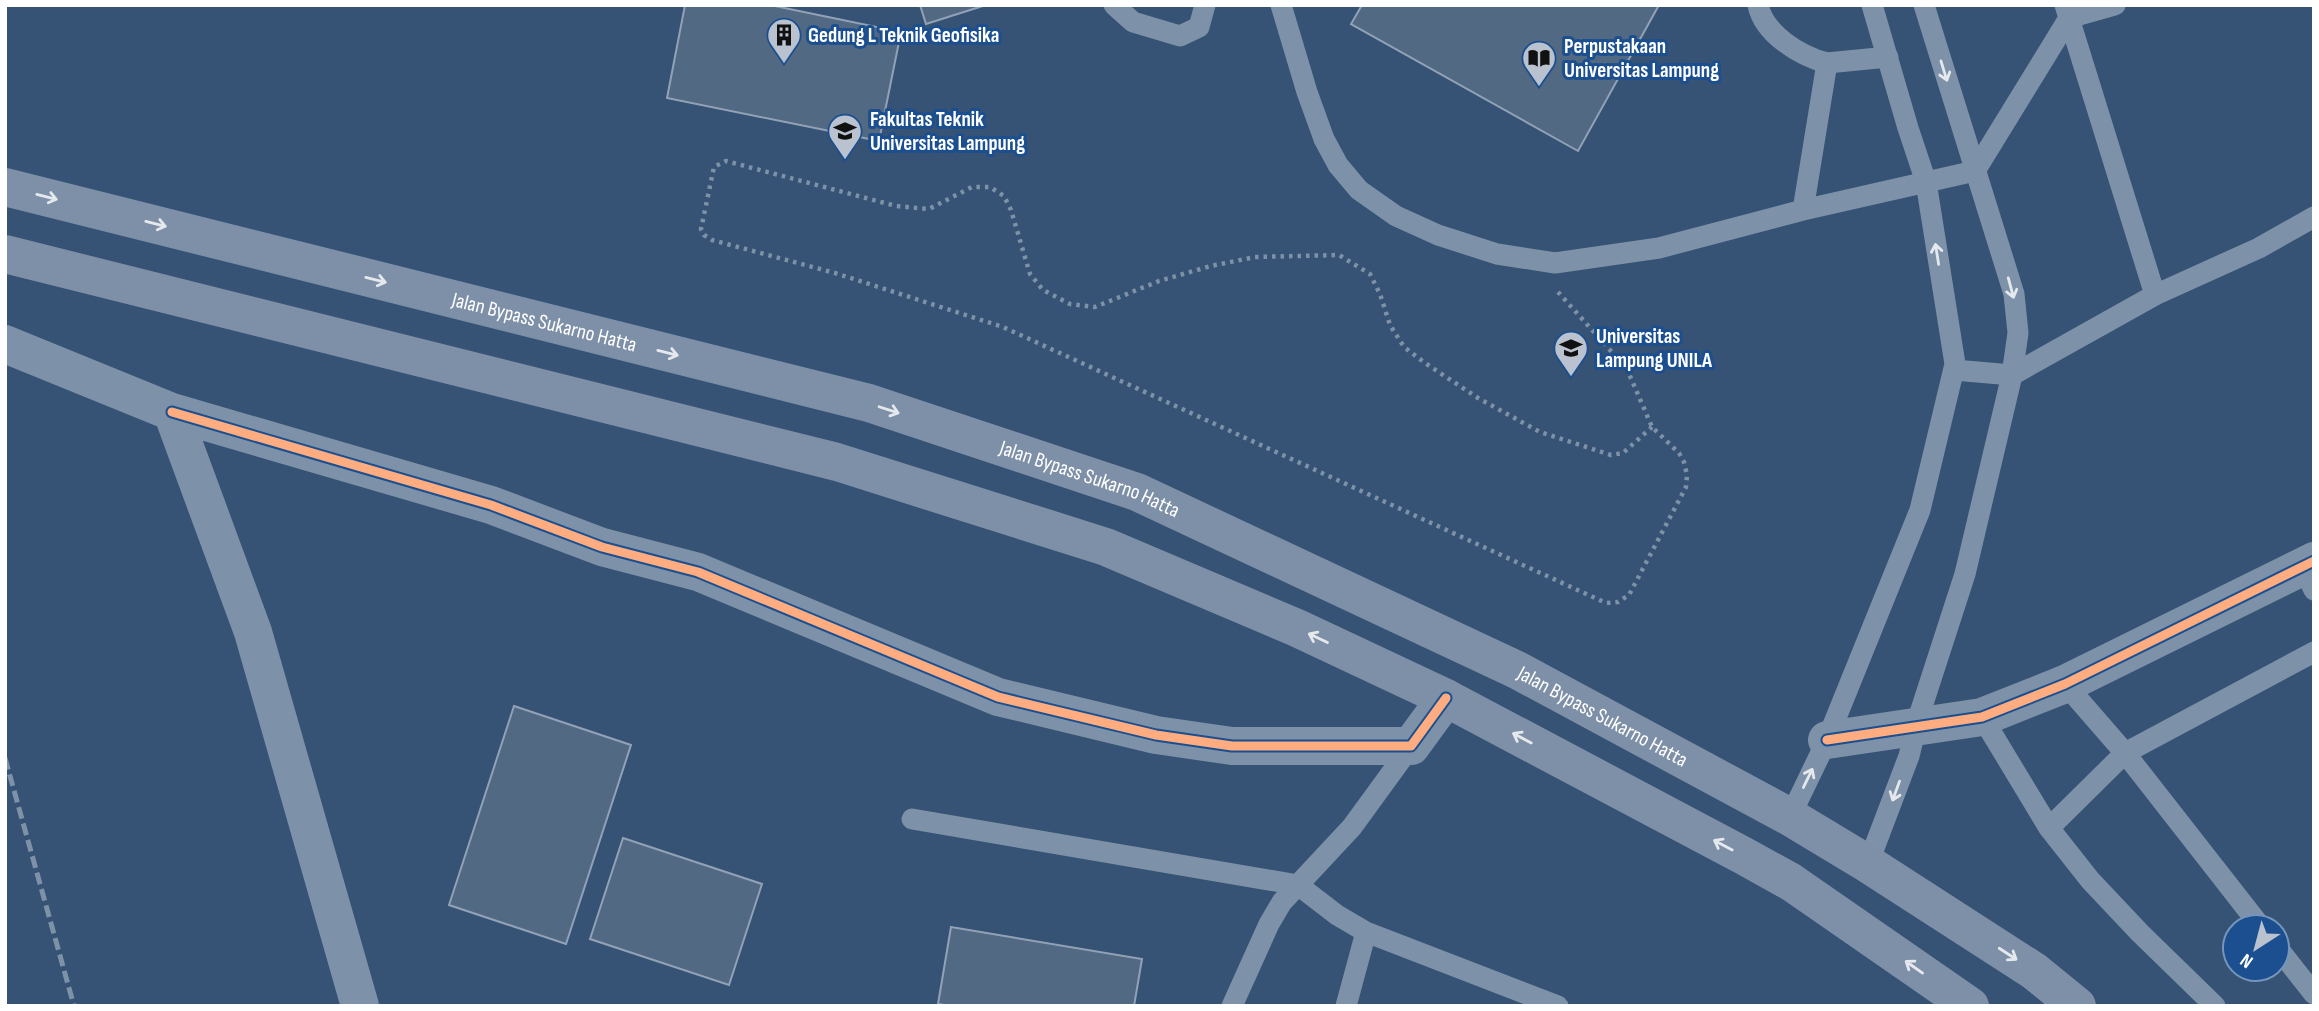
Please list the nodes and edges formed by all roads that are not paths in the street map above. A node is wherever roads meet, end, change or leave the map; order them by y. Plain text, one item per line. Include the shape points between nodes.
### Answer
1 (1114, 5) edge
2 (1205, 5) edge
3 (1281, 5) edge
4 (1758, 5) edge
5 (1872, 5) edge
6 (1924, 5) edge
7 (2115, 5) edge
8 (2067, 12) edge
9 (1888, 57) junction
10 (1827, 63) junction
11 (1975, 171) junction
12 (1926, 182) junction
13 (5, 187) edge
14 (1803, 210) junction
15 (2314, 217) edge
16 (5, 254) edge
17 (2155, 295) junction
18 (5, 344) edge
19 (1954, 370) junction
20 (2012, 375) junction
21 (172, 412) junction
22 (2310, 573) edge
23 (2314, 652) edge
24 (2065, 684) junction
25 (1446, 698) junction
26 (1982, 716) junction
27 (1917, 726) junction
28 (1827, 740) junction
29 (1411, 746) junction
30 (2125, 753) junction
31 (1790, 817) junction
32 (912, 819) dead end
33 (2049, 828) junction
34 (1868, 864) junction
35 (1298, 885) junction
36 (2250, 913) edge
37 (1366, 932) junction
38 (2291, 965) edge
39 (2314, 994) edge
40 (360, 1006) edge
41 (1232, 1006) edge
42 (1346, 1006) edge
43 (1558, 1006) edge
44 (1970, 1006) edge
45 (2077, 1006) edge
46 (2215, 1006) edge

1 - 2 lane via 1133,23 1180,36 1199,27
3 - 14 lane via 1307,92 1338,165 1359,190 1396,216 1438,234 1497,254 1555,263 1659,248
4 - 10 lane via 1772,30 1795,50
5 - 9 lane
6 -> 11 lane
7 - 8 lane
8 - 11 lane
8 - 17 lane
9 - 10 lane
9 - 12 lane
10 - 14 lane
11 - 12 lane
11 -> 20 lane via 2014,294 2018,333
12 - 14 lane
19 -> 12 lane
13 -> 31 highway, Jalan Bypass Sukarno Hatta via 869,403 1137,492 1517,670
15 - 17 lane via 2259,248
25 -> 16 highway via 1106,547 837,462
17 - 20 lane
18 - 21 street
19 - 20 lane
19 - 28 lane via 1920,510
20 - 27 lane via 1965,573
21 - 29 street via 491,505 602,547 698,572 998,697 1156,735 1232,746
21 - 40 street via 253,632
22 - 24 street
23 - 30 lane
24 - 26 street
24 - 30 lane
25 - 29 street
44 -> 25 highway via 1791,882
26 - 27 street
26 - 33 lane
27 - 28 street
27 -> 34 lane
31 -> 28 lane
29 - 35 lane via 1352,827
30 - 33 lane
30 - 36 lane
31 - 34 highway, Jalan Bypass Sukarno Hatta
32 - 35 lane
33 - 46 lane via 2090,880
34 -> 45 highway, Jalan Bypass Sukarno Hatta via 2034,971
35 - 37 lane
35 - 41 lane via 1269,924
37 - 42 lane
37 - 43 lane
38 - 39 lane

